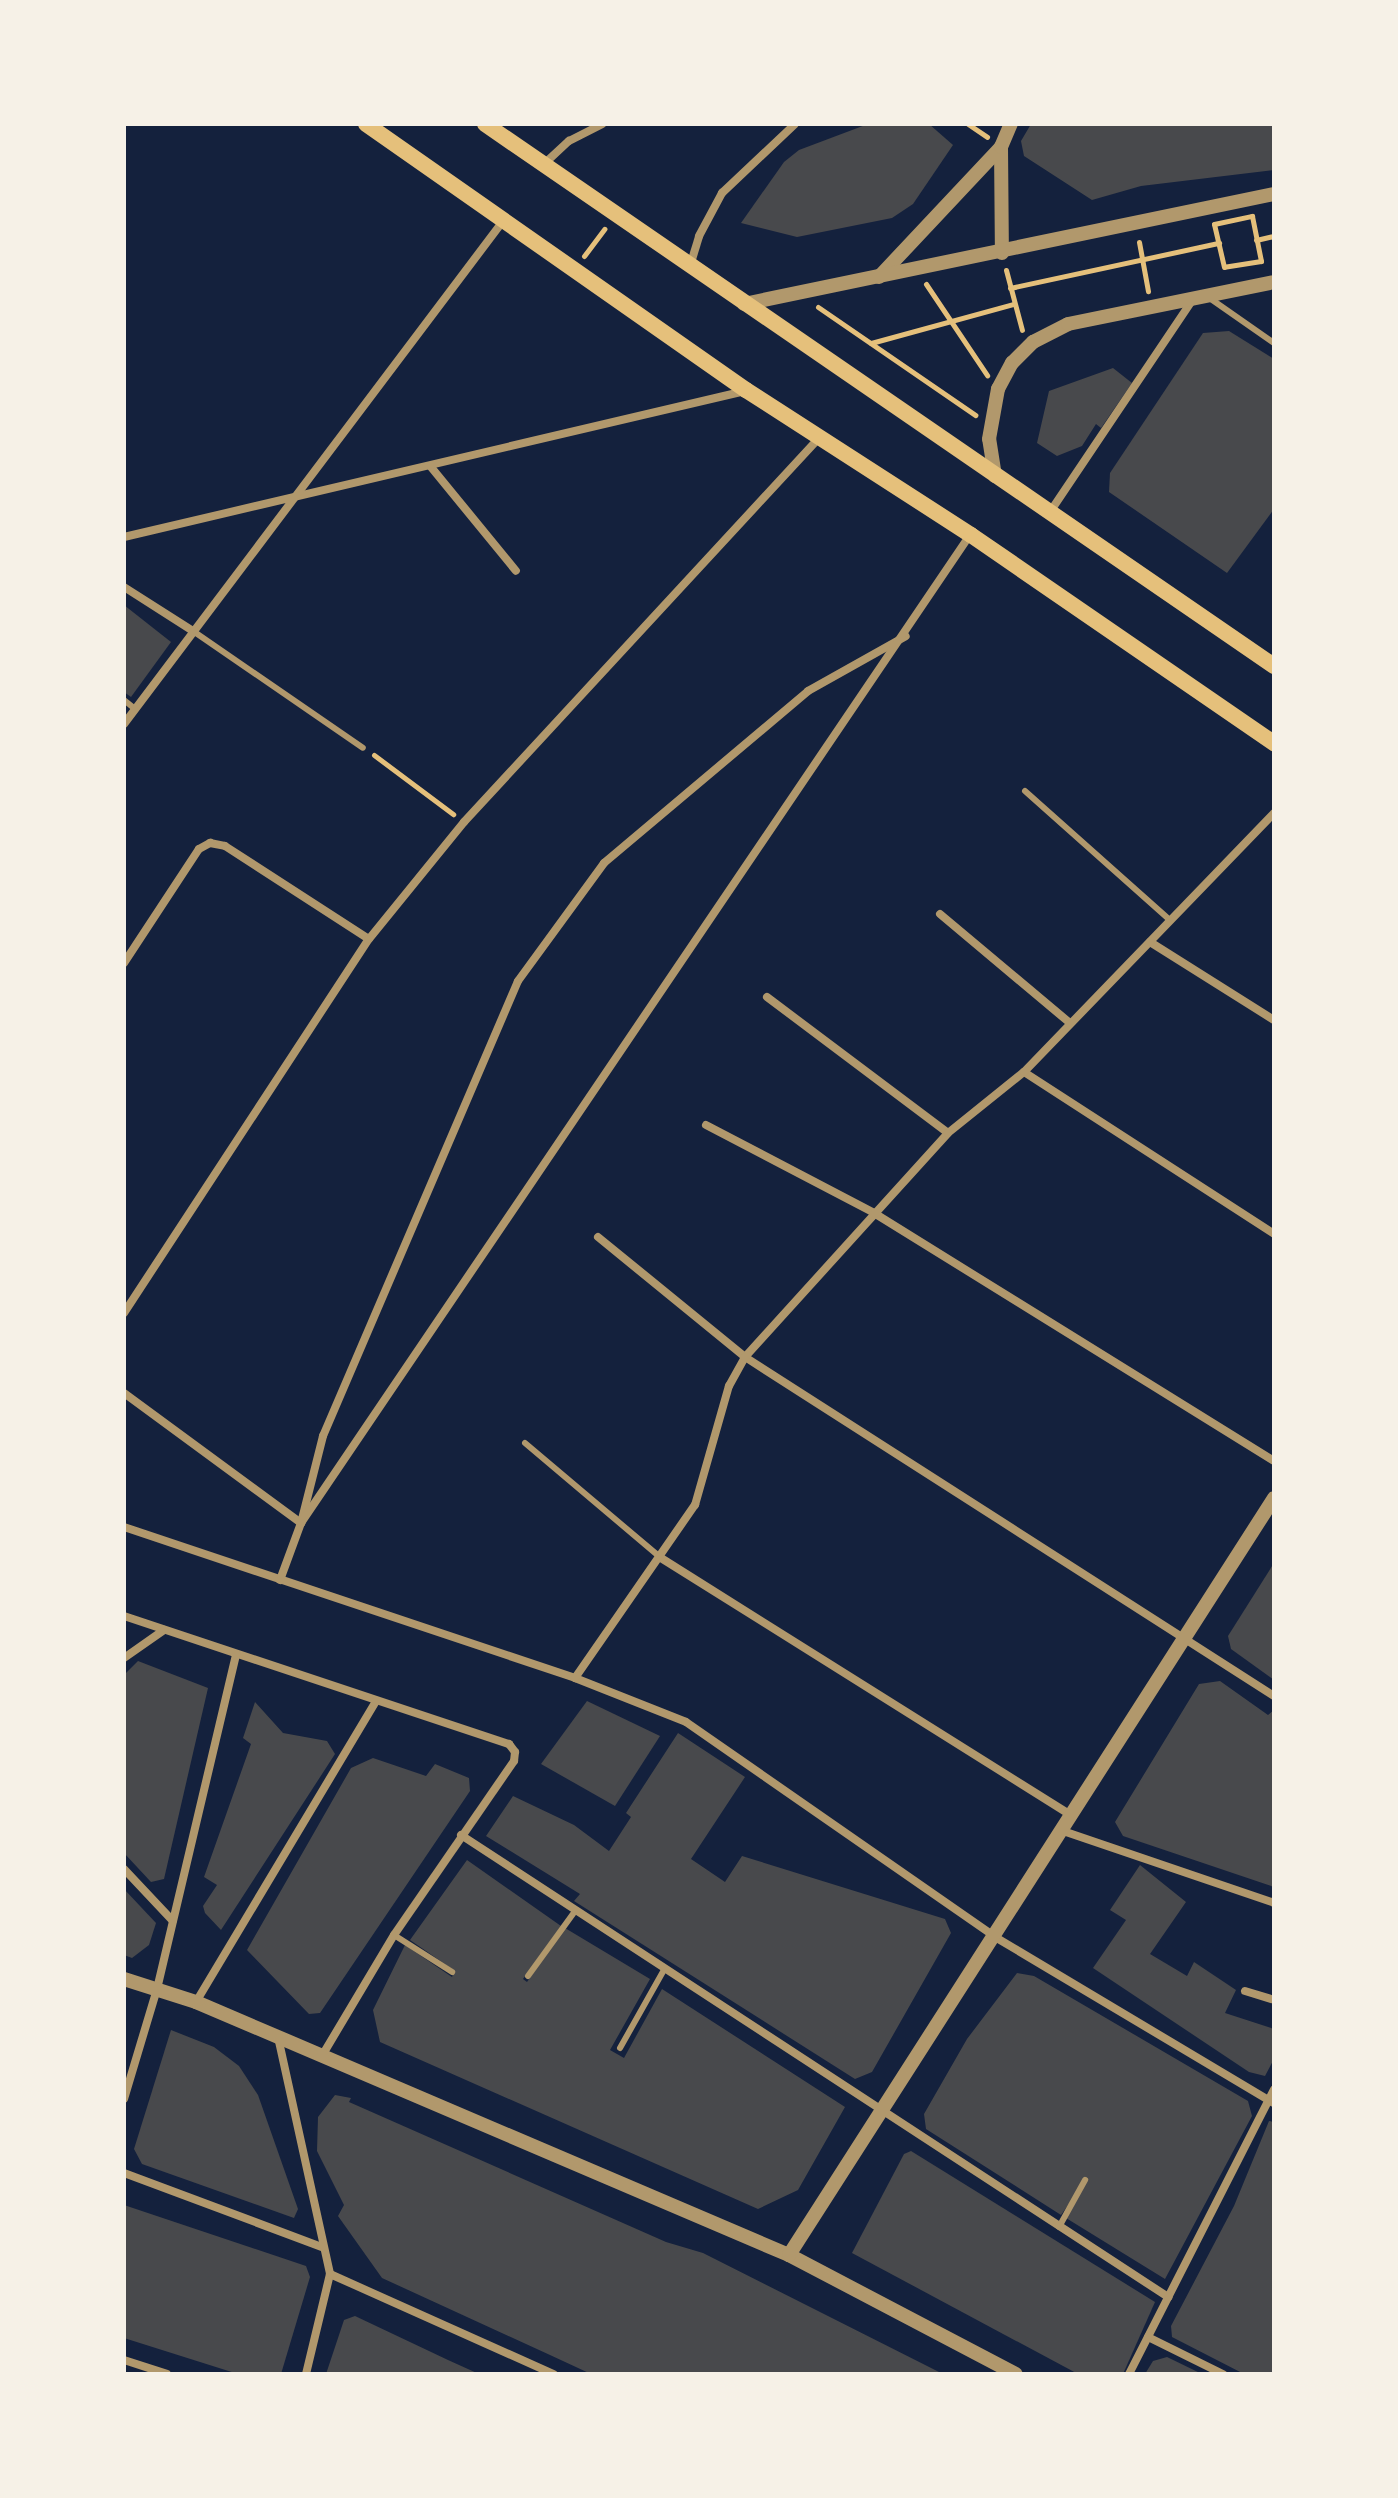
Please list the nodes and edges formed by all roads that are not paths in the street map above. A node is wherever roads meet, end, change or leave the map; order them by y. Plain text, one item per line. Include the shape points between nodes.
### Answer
1 (366, 124) edge
2 (485, 124) edge
3 (602, 124) edge
4 (795, 124) edge
5 (1011, 124) edge
6 (1001, 147) junction
7 (543, 165) junction
8 (1274, 194) edge
9 (503, 221) junction
10 (1004, 260) junction
11 (690, 267) junction
12 (878, 278) junction
13 (1274, 282) edge
14 (1200, 296) junction
15 (744, 304) junction
16 (1274, 343) edge
17 (746, 390) junction
18 (820, 437) junction
19 (431, 467) junction
20 (995, 476) junction
21 (291, 501) junction
22 (1049, 513) junction
23 (971, 535) junction
24 (124, 537) edge
25 (516, 571) dead end
26 (124, 587) edge
27 (193, 631) junction
28 (906, 636) junction
29 (1274, 666) edge
30 (124, 700) edge
31 (135, 709) junction
32 (124, 724) edge
33 (1274, 743) edge
34 (363, 748) road end
35 (1025, 791) dead end
36 (1274, 813) edge
37 (940, 914) dead end
38 (1170, 920) junction
39 (369, 939) junction
40 (1150, 942) junction
41 (124, 963) edge
42 (767, 997) dead end
43 (1274, 1020) edge
44 (1070, 1023) junction
45 (1024, 1072) junction
46 (706, 1125) dead end
47 (948, 1133) junction
48 (874, 1213) junction
49 (1274, 1234) edge
50 (598, 1237) dead end
51 (124, 1313) edge
52 (745, 1357) junction
53 (124, 1393) edge
54 (525, 1443) dead end
55 (1274, 1461) edge
56 (1274, 1498) edge
57 (301, 1523) junction
58 (124, 1527) edge
59 (661, 1558) junction
60 (280, 1580) junction
61 (124, 1616) edge
62 (164, 1630) junction
63 (1183, 1639) junction
64 (236, 1654) junction
65 (124, 1658) edge
66 (575, 1678) junction
67 (1274, 1696) edge
68 (376, 1701) junction
69 (1073, 1816) junction
70 (1063, 1831) junction
71 (461, 1835) junction
72 (124, 1869) edge
73 (1274, 1903) edge
74 (575, 1911) junction
75 (173, 1921) junction
76 (394, 1935) junction
77 (995, 1937) junction
78 (664, 1970) junction
79 (452, 1972) dead end
80 (528, 1976) dead end
81 (124, 1979) edge
82 (157, 1989) junction
83 (1245, 1991) dead end
84 (1274, 2000) edge
85 (196, 2002) junction
86 (278, 2037) junction
87 (620, 2048) dead end
88 (322, 2056) junction
89 (1274, 2090) edge
90 (124, 2099) edge
91 (1272, 2102) edge
92 (880, 2112) junction
93 (124, 2173) edge
94 (1085, 2180) dead end
95 (1059, 2227) junction
96 (322, 2247) junction
97 (789, 2255) junction
98 (330, 2274) junction
99 (1168, 2297) junction
100 (1148, 2337) junction
101 (124, 2360) edge
102 (167, 2374) edge
103 (306, 2374) edge
104 (554, 2374) edge
105 (1016, 2374) edge
106 (1129, 2374) edge
107 (1223, 2374) edge

1 - 9 main road
2 - 7 main road
3 - 7 street via 569,141
4 - 11 street via 722,193 699,236
5 - 6 street
6 - 10 street
6 - 12 street
7 - 11 main road
8 - 10 street
9 - 17 main road
9 - 21 street
10 - 12 street
11 - 15 main road
12 - 15 street
13 - 14 street
14 - 16 lane
14 - 20 street via 1068,324 1033,342 1012,363 999,388 989,439
14 - 22 street
15 - 20 main road
17 - 18 main road
17 - 19 street
18 - 23 main road
18 - 39 street via 464,822
19 - 21 street
19 - 25 street
20 - 22 main road
21 - 24 street
21 - 27 street
22 - 29 main road
23 - 28 street
23 - 33 main road
26 - 27 street
27 - 31 street
27 - 34 lane
28 - 57 street
28 - 57 street via 808,691 604,863 518,981 323,1436
30 - 31 lane
31 - 32 street
35 - 38 lane
36 - 38 street
37 - 44 street
38 - 40 street
39 - 41 street via 225,846 210,843 199,849
39 - 51 street
40 - 43 street
40 - 44 street
42 - 47 street
44 - 45 street
45 - 47 street
45 - 49 street
46 - 48 street
47 - 48 street
48 - 52 street
48 - 55 street
50 - 52 street
52 - 59 street via 729,1386 695,1505
52 - 63 street
53 - 57 street
54 - 59 lane
56 - 63 street
57 - 60 street
58 - 60 street
59 - 66 street
59 - 69 street
60 - 66 street
61 - 62 street
62 - 64 street
62 - 65 street
63 - 67 street
63 - 69 street
64 - 68 street
64 - 75 street
66 - 77 street via 701,1730
68 - 71 street via 509,1744 515,1752 514,1761
68 - 85 street
69 - 70 street
70 - 73 street
70 - 77 street
71 - 74 street
71 - 76 street
72 - 75 street
74 - 78 street
74 - 80 lane
75 - 82 street
76 - 79 lane
76 - 88 street
77 - 91 street
77 - 92 street
78 - 87 lane
78 - 92 street
81 - 82 street
82 - 85 street
82 - 90 street
83 - 84 street
85 - 86 street
86 - 88 street
86 - 96 street
88 - 97 street
89 - 91 street
91 - 99 street
92 - 95 street
92 - 97 street
93 - 96 street
94 - 95 lane
95 - 99 street
96 - 98 street
97 - 105 street
98 - 103 street
98 - 104 street
99 - 100 street
100 - 106 street
100 - 107 street
101 - 102 street

